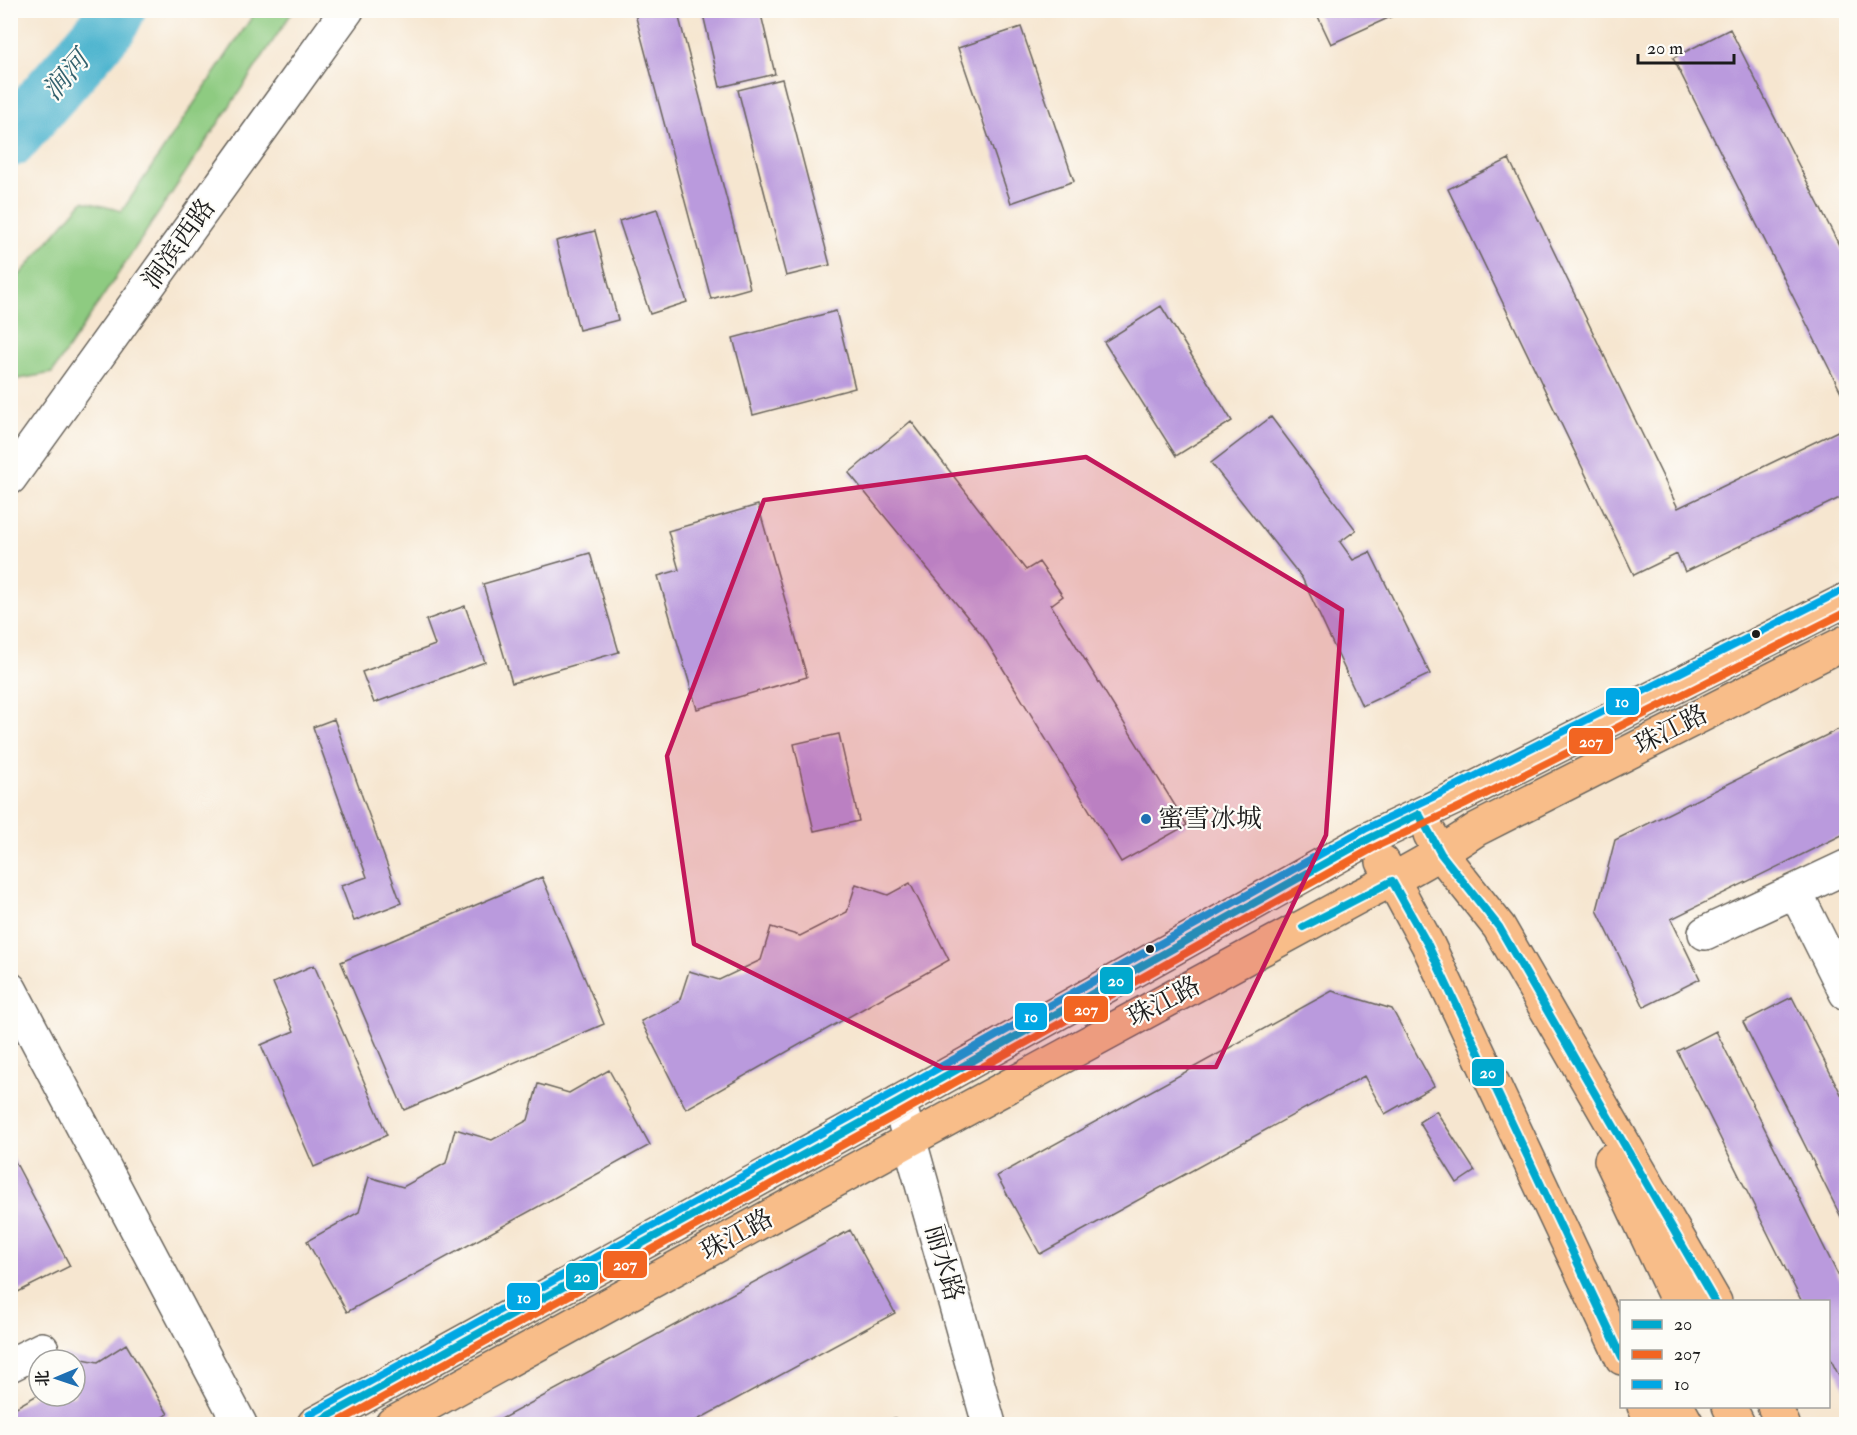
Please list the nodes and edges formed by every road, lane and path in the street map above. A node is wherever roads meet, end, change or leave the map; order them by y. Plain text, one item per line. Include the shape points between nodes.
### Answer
1 (347, 10) edge
2 (10, 478) edge
3 (1846, 600) edge
4 (1846, 642) edge
5 (1419, 814) junction
6 (1370, 838) junction
7 (1441, 854) junction
8 (1846, 867) edge
9 (1392, 881) junction
10 (1795, 891) junction
11 (1500, 927) junction
12 (1705, 933) dead end
13 (1428, 945) junction
14 (10, 990) edge
15 (1846, 993) edge
16 (899, 1102) junction
17 (909, 1140) junction
18 (1620, 1300) edge
19 (1677, 1300) edge
20 (1714, 1300) edge
21 (1620, 1354) edge
22 (27, 1356) edge
23 (10, 1365) edge
24 (1644, 1408) edge
25 (1678, 1408) edge
26 (1729, 1408) edge
27 (1774, 1408) edge
28 (240, 1425) edge
29 (314, 1425) edge
30 (392, 1425) edge
31 (989, 1425) edge
32 (1653, 1425) edge
33 (1687, 1425) edge
34 (1738, 1425) edge
35 (1783, 1425) edge

1 - 2 street, 涧滨西路
3 - 5 main road, 珠江路
4 - 7 main road, 珠江路 via 1478,829
5 - 6 main road, 珠江路
5 - 7 main road
6 - 9 main road
6 - 16 main road, 珠江路
7 - 9 main road, 珠江路
7 - 11 main road
8 - 10 street
9 - 13 main road
9 - 17 main road, 珠江路
10 - 12 street
10 - 15 street
11 - 19 main road
11 - 20 main road
13 - 18 main road
13 - 21 main road
14 - 28 street
16 - 17 street, 丽水路
16 - 29 main road, 珠江路
17 - 30 main road, 珠江路
17 - 31 street, 丽水路
22 - 23 street
24 - 32 main road
25 - 33 main road
26 - 34 main road
27 - 35 main road

